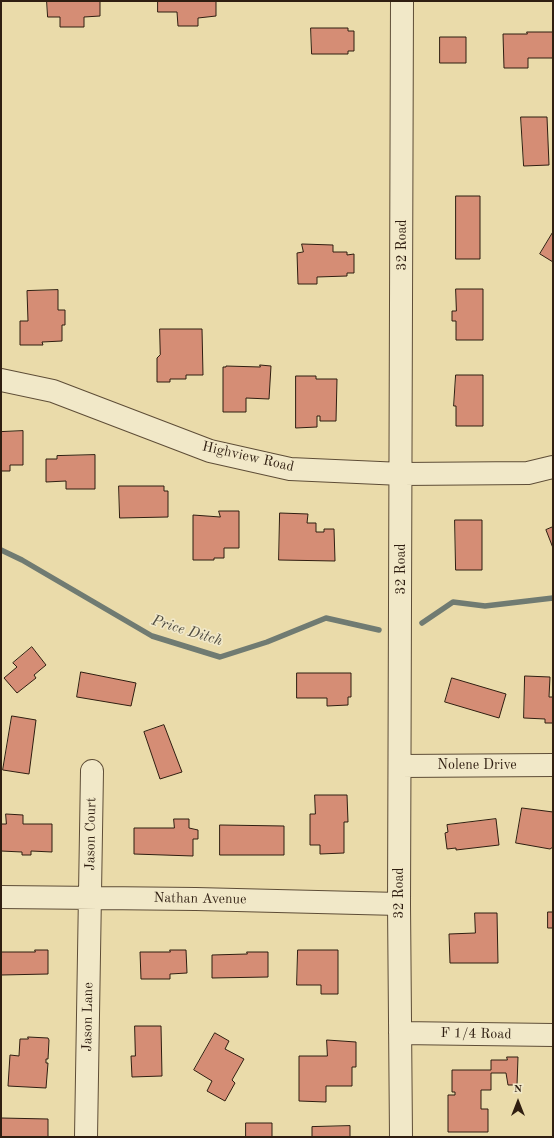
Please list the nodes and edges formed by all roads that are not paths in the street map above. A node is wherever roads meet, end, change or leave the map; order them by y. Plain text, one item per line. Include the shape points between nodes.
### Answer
1 (402, 1) edge
2 (1, 380) edge
3 (553, 467) edge
4 (402, 474) junction
5 (553, 765) edge
6 (400, 766) junction
7 (92, 771) dead end
8 (1, 897) edge
9 (90, 897) junction
10 (399, 904) junction
11 (400, 1033) junction
12 (553, 1035) edge
13 (86, 1137) edge
14 (401, 1137) edge

1 - 4 street, 32 Road
2 - 4 street, Highview Road via 53,391 210,451 290,469
3 - 4 street, Highview Road via 528,473
4 - 6 street, 32 Road
5 - 6 street, Nolene Drive
6 - 10 street, 32 Road
7 - 9 street, Jason Court
8 - 9 street, Nathan Avenue
9 - 10 street, Nathan Avenue
9 - 13 street, Jason Lane
10 - 11 street, 32 Road
11 - 12 street, F 1/4 Road
11 - 14 street, 32 Road

